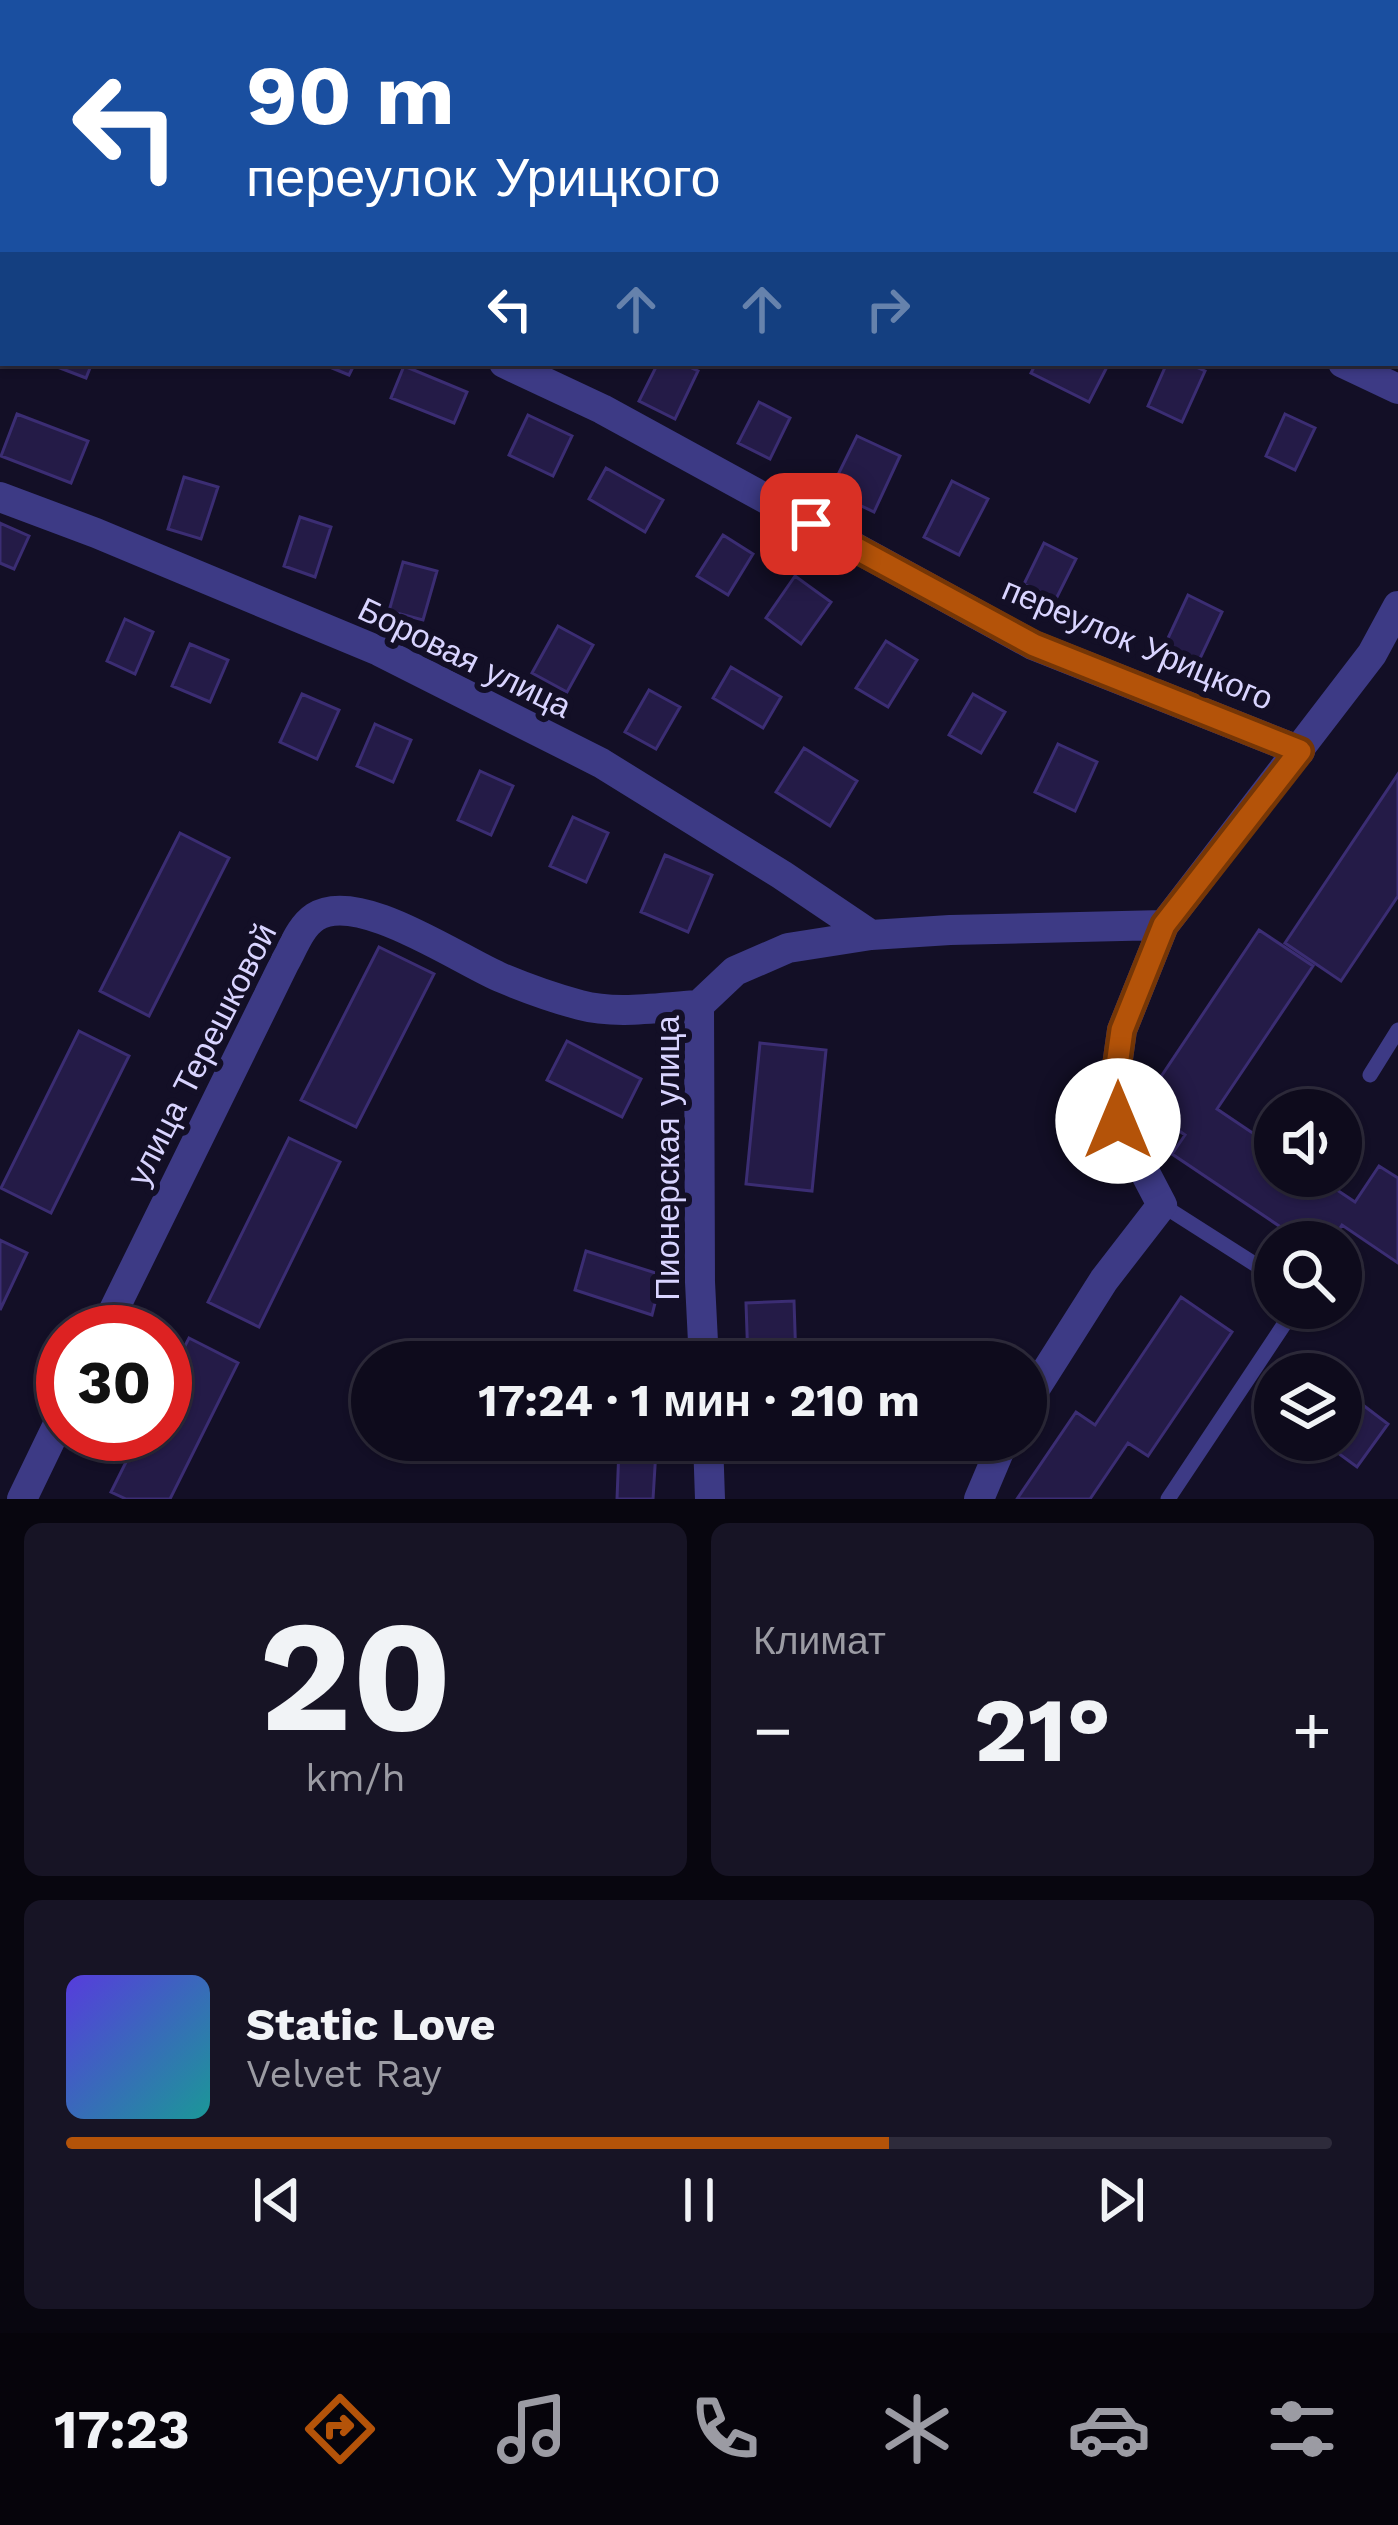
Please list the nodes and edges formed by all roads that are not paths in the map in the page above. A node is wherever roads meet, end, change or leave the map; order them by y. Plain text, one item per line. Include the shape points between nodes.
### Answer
1 (510, 366) edge
2 (1349, 366) edge
3 (1398, 389) edge
4 (0, 497) edge
5 (1398, 606) edge
6 (1300, 751) junction
7 (1164, 925) junction
8 (871, 935) junction
9 (699, 1004) junction
10 (1398, 1030) edge
11 (1370, 1075) dead end
12 (1162, 1205) junction
13 (1254, 1264) edge
14 (117, 1305) edge
15 (1280, 1329) edge
16 (703, 1341) edge
17 (1047, 1370) edge
18 (40, 1461) edge
19 (709, 1461) edge
20 (995, 1461) edge
21 (22, 1499) edge
22 (710, 1499) edge
23 (979, 1499) edge
24 (1168, 1499) edge

1 - 6 street, переулок Урицкого via 1034,645
2 - 3 street
4 - 8 street, Боровая улица via 399,661 601,763
5 - 6 street
6 - 7 street
7 - 8 street, Пионерская улица
7 - 12 street via 1122,1030 1115,1080 1118,1121
8 - 9 street, Пионерская улица via 788,948 735,971
9 - 14 street, улица Терешковой via 584,1006 501,977 392,921 350,911 318,914 285,962
9 - 16 street, Пионерская улица
10 - 11 lane
12 - 13 lane
12 - 17 street
15 - 24 lane
18 - 21 street
19 - 22 street
20 - 23 street

